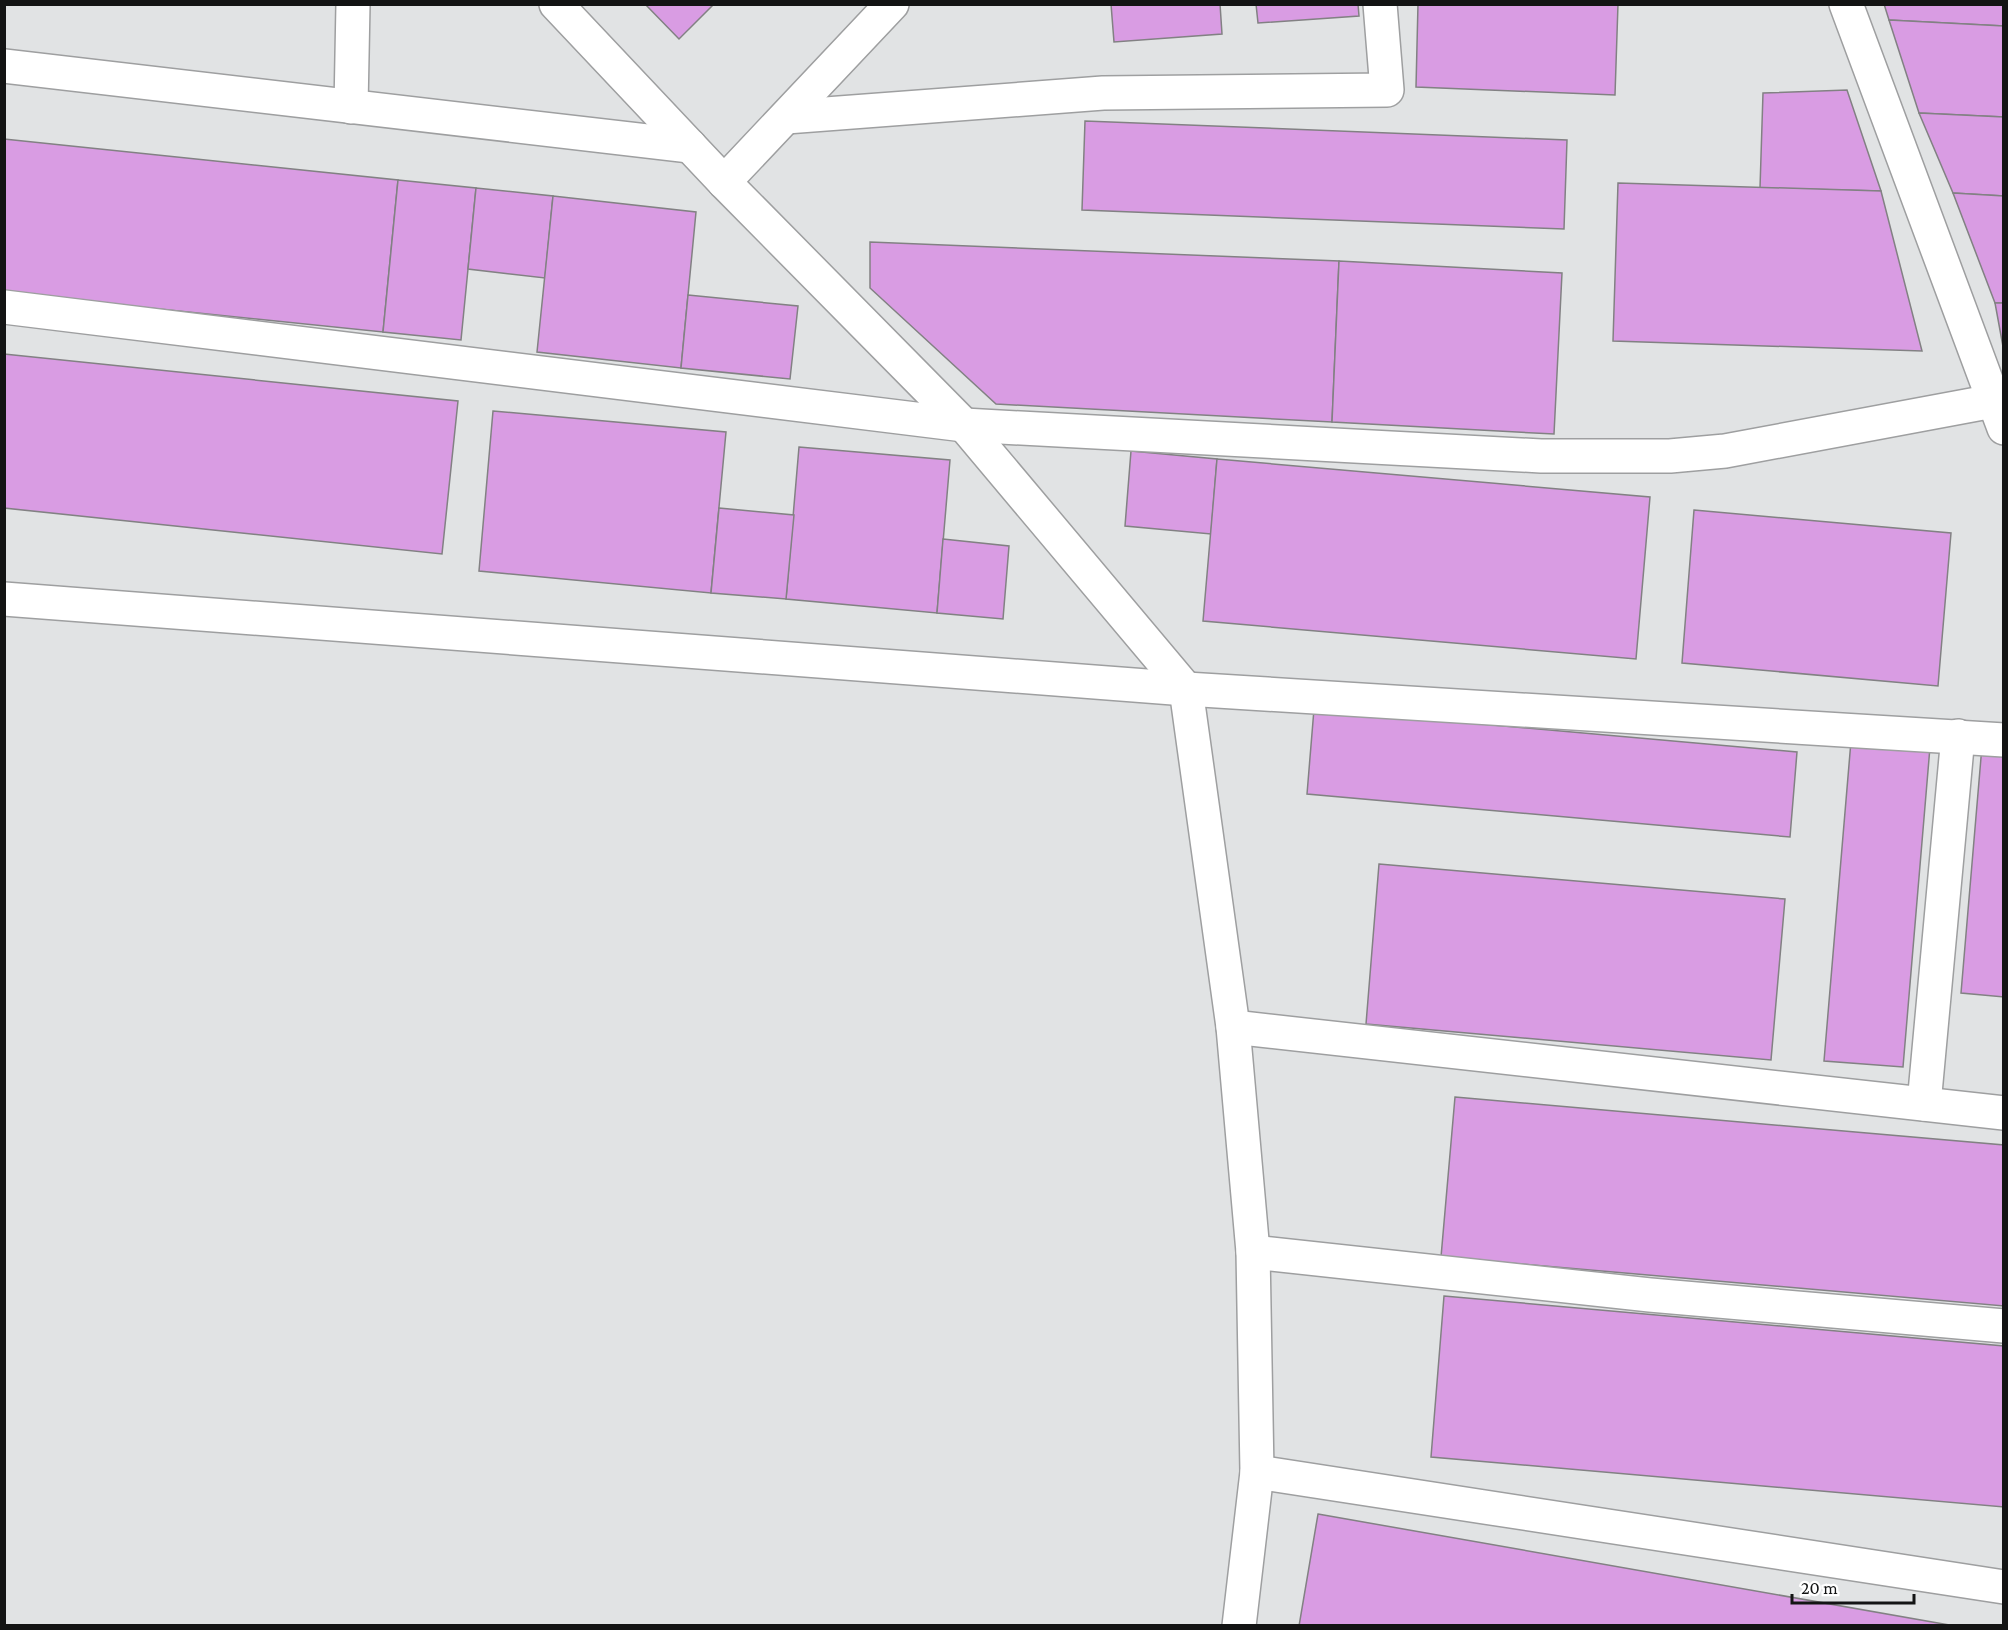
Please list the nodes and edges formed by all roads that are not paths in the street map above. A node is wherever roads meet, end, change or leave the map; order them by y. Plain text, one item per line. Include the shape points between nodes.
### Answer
1 (353, 4) edge
2 (556, 4) edge
3 (1380, 4) edge
4 (1846, 4) edge
5 (874, 12) edge
6 (4, 66) edge
7 (351, 107) junction
8 (786, 117) junction
9 (690, 146) junction
10 (724, 182) junction
11 (4, 308) edge
12 (2000, 409) edge
13 (964, 425) junction
14 (4, 599) edge
15 (1186, 689) junction
16 (1958, 736) junction
17 (2004, 740) edge
18 (1233, 1027) junction
19 (1924, 1104) junction
20 (2004, 1113) edge
21 (1253, 1252) junction
22 (2004, 1326) edge
23 (1257, 1472) junction
24 (2004, 1587) edge
25 (1239, 1626) edge

1 - 7 street
2 - 9 street
3 - 8 street via 1387,90 1103,93
4 - 12 street
5 - 8 street
6 - 7 street
7 - 9 street
8 - 10 street
9 - 10 street
10 - 13 street
11 - 13 street
12 - 13 street via 1670,456 1540,456
13 - 15 street
14 - 15 street
15 - 16 street
15 - 18 street
16 - 17 street
16 - 19 street
18 - 19 street
18 - 21 street
19 - 20 street
21 - 22 street via 1650,1295
21 - 23 street
23 - 24 street
23 - 25 street

